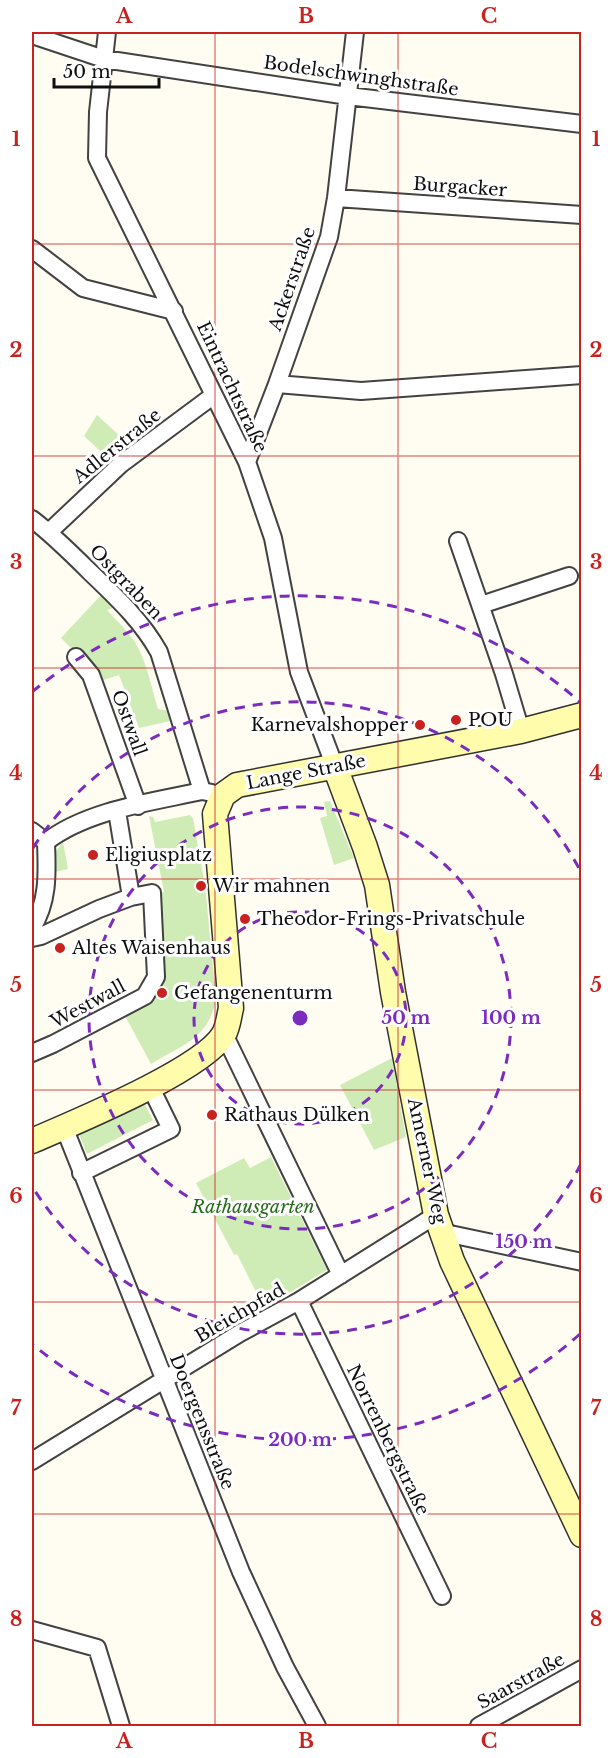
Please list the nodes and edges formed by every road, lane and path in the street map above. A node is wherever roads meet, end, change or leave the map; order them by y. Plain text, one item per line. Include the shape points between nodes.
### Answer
1 (107, 32) edge
2 (355, 32) edge
3 (32, 35) edge
4 (104, 59) junction
5 (348, 96) junction
6 (582, 124) edge
7 (336, 198) junction
8 (582, 215) edge
9 (32, 249) edge
10 (174, 311) junction
11 (582, 375) edge
12 (277, 384) junction
13 (214, 395) junction
14 (247, 462) junction
15 (32, 519) edge
16 (49, 532) junction
17 (458, 541) dead end
18 (569, 576) dead end
19 (481, 605) junction
20 (76, 657) dead end
21 (582, 715) edge
22 (521, 731) junction
23 (335, 766) junction
24 (212, 793) junction
25 (138, 806) junction
26 (117, 811) junction
27 (32, 831) edge
28 (46, 842) junction
29 (131, 897) junction
30 (32, 928) edge
31 (32, 938) edge
32 (224, 1034) junction
33 (32, 1053) edge
34 (150, 1086) junction
35 (64, 1127) junction
36 (32, 1141) edge
37 (81, 1173) junction
38 (439, 1227) junction
39 (582, 1262) edge
40 (341, 1275) junction
41 (298, 1301) junction
42 (165, 1381) junction
43 (32, 1461) edge
44 (582, 1535) edge
45 (442, 1596) dead end
46 (32, 1630) edge
47 (582, 1669) edge
48 (121, 1726) edge
49 (316, 1726) edge
50 (479, 1726) edge

1 - 4 street, Eintrachtstraße
2 - 5 street, Ackerstraße
3 - 4 street, Bodelschwinghstraße
4 - 5 street, Bodelschwinghstraße
4 - 10 street, Eintrachtstraße via 97,158
5 - 6 street, Bodelschwinghstraße
5 - 7 street, Ackerstraße
7 - 8 street, Burgacker
7 - 12 street, Ackerstraße via 329,237
9 - 10 street via 83,288
10 - 13 street, Eintrachtstraße
11 - 12 street via 361,391
12 - 14 street, Ackerstraße
13 - 14 street, Eintrachtstraße
13 - 16 street, Adlerstraße via 121,464
14 - 23 street, Eintrachtstraße via 273,538 299,672
15 - 16 street, Ostgraben
16 - 24 street, Ostgraben via 128,609 153,641
17 - 19 street
18 - 19 street
19 - 22 street
20 - 25 street, Ostwall via 91,675
21 - 22 main road, Lange Straße
22 - 23 main road, Lange Straße
23 - 24 main road, Lange Straße
23 - 38 main road, Amerner Weg via 377,885 393,992
24 - 25 street, Lange Straße
24 - 32 main road via 231,1008
25 - 26 street, Lange Straße
26 - 28 street, Lange Straße via 72,825
26 - 29 street
27 - 28 street
28 - 30 street via 43,906
29 - 31 street
29 - 33 street, Westwall via 152,893 156,977 145,996
32 - 34 main road via 204,1056
32 - 40 street
34 - 35 main road
34 - 37 street via 171,1129
35 - 36 main road
35 - 37 street, Doergensstraße
37 - 42 street, Doergensstraße
38 - 39 street via 450,1234
38 - 40 street, Bleichpfad
38 - 44 main road, Amerner Weg
40 - 41 street, Bleichpfad
41 - 42 street, Bleichpfad
41 - 45 street, Norrenbergstraße
42 - 43 street, Bleichpfad
42 - 49 street, Doergensstraße via 241,1572
46 - 48 street via 97,1648
47 - 50 street, Saarstraße

